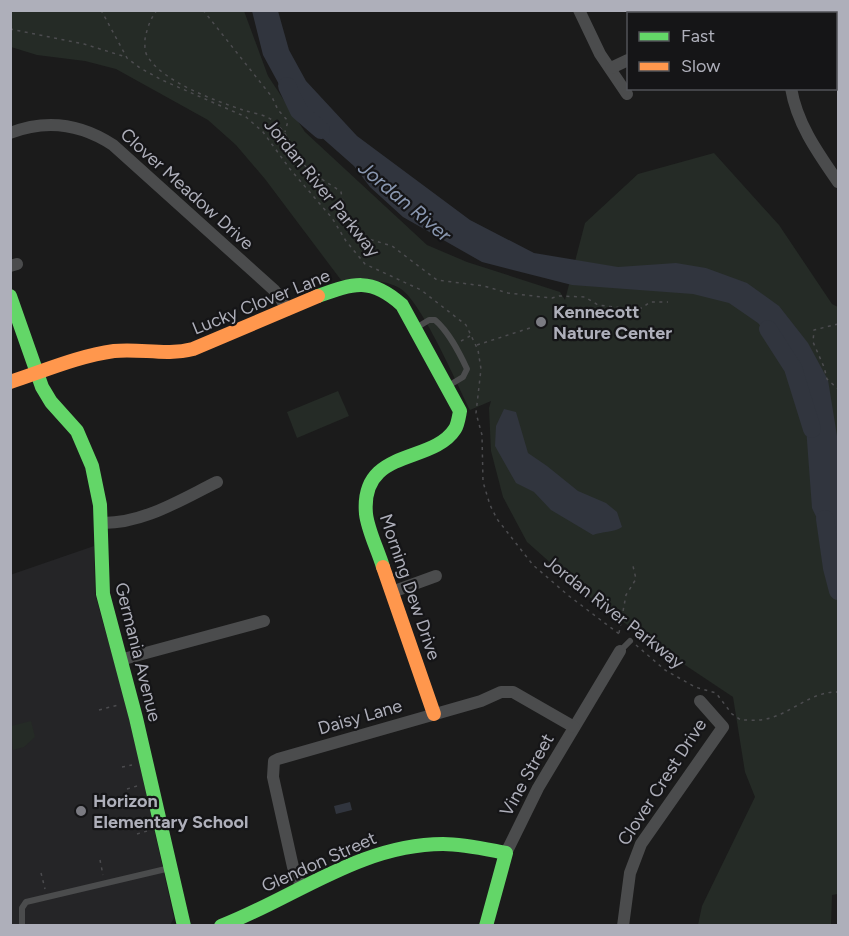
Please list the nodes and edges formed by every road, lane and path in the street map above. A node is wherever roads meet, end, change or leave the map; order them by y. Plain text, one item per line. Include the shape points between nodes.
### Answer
1 (101, 10) edge
2 (158, 10) edge
3 (203, 10) edge
4 (579, 10) edge
5 (10, 29) edge
6 (127, 58) junction
7 (627, 60) edge
8 (611, 68) junction
9 (792, 90) edge
10 (627, 94) dead end
11 (244, 110) junction
12 (246, 117) junction
13 (10, 133) edge
14 (285, 133) junction
15 (838, 182) edge
16 (10, 296) edge
17 (668, 302) dead end
18 (287, 310) junction
19 (838, 324) edge
20 (533, 327) dead end
21 (416, 328) junction
22 (476, 346) junction
23 (36, 374) junction
24 (10, 382) edge
25 (448, 386) junction
26 (838, 389) edge
27 (460, 411) joint
28 (217, 482) dead end
29 (101, 523) junction
30 (633, 566) dead end
31 (436, 576) dead end
32 (392, 592) junction
33 (264, 621) dead end
34 (619, 634) junction
35 (630, 641) junction
36 (620, 651) joint
37 (120, 660) junction
38 (838, 692) edge
39 (700, 701) dead end
40 (122, 704) dead end
41 (99, 710) dead end
42 (434, 714) junction
43 (574, 727) junction
44 (136, 764) dead end
45 (122, 767) dead end
46 (141, 785) dead end
47 (127, 789) dead end
48 (151, 830) dead end
49 (137, 834) dead end
50 (506, 853) junction
51 (100, 860) dead end
52 (171, 867) junction
53 (41, 873) dead end
54 (103, 876) dead end
55 (302, 888) junction
56 (45, 890) dead end
57 (22, 926) edge
58 (184, 926) edge
59 (221, 926) edge
60 (486, 926) edge
61 (623, 926) edge

1 - 6 path, Jordan River Parkway
2 - 11 path via 152,17 144,47 159,70 209,97
3 - 14 path via 272,97 288,121
4 - 8 street
5 - 6 path via 84,44
6 - 12 path, Jordan River Parkway via 162,80
7 - 8 street
8 - 10 street
9 - 15 street via 807,136
11 - 12 path
11 - 14 path via 272,119
12 - 22 path, Jordan River Parkway via 263,132 365,264 422,290 466,325
13 - 18 street, Clover Meadow Drive via 60,125 104,139 274,290
14 - 17 path via 310,171 341,192 344,208 362,237 392,246 436,280 542,297 585,297 598,305 630,309 642,308 650,302
16 - 23 street, Germania Avenue
18 - 21 street, Lucky Clover Lane via 347,286 370,285 397,299
18 - 23 street, Lucky Clover Lane via 185,352 109,352
19 - 26 path via 814,330 812,338 827,379
20 - 22 path
21 - 25 street, Lucky Clover Lane
21 - 25 lane via 435,320 463,361 467,369 463,378
22 - 34 path, Jordan River Parkway via 481,369 476,412 482,435 483,482 490,505 533,565
23 - 24 street, Lucky Clover Lane
23 - 29 street, Germania Avenue via 48,397 74,425 84,444 97,486
25 - 27 street, Lucky Clover Lane
27 - 32 street, Morning Dew Drive via 458,426 451,436 385,467 369,487 366,516
28 - 29 street via 145,516
29 - 37 street, Germania Avenue via 103,594
30 - 34 path via 636,579 626,595
31 - 32 street
32 - 42 street, Morning Dew Drive
33 - 37 street
34 - 35 path, Jordan River Parkway
35 - 36 lane
35 - 38 path, Jordan River Parkway via 665,670 694,687 716,693 741,720 767,719 816,696
36 - 43 street, Vine Street
37 - 52 street, Germania Avenue
39 - 61 street, Clover Crest Drive via 723,727 641,844 630,873
40 - 41 path
42 - 43 street, Daisy Lane via 501,692 513,692
42 - 55 street, Daisy Lane via 274,761 273,777 293,867
43 - 50 street, Vine Street
44 - 45 path
46 - 47 path
48 - 49 path
50 - 55 street, Glendon Street via 448,843 410,846 367,858
50 - 60 street, Vine Street
51 - 54 path
52 - 57 lane via 26,902
52 - 58 street, Germania Avenue
53 - 56 path
55 - 59 street, Glendon Street

